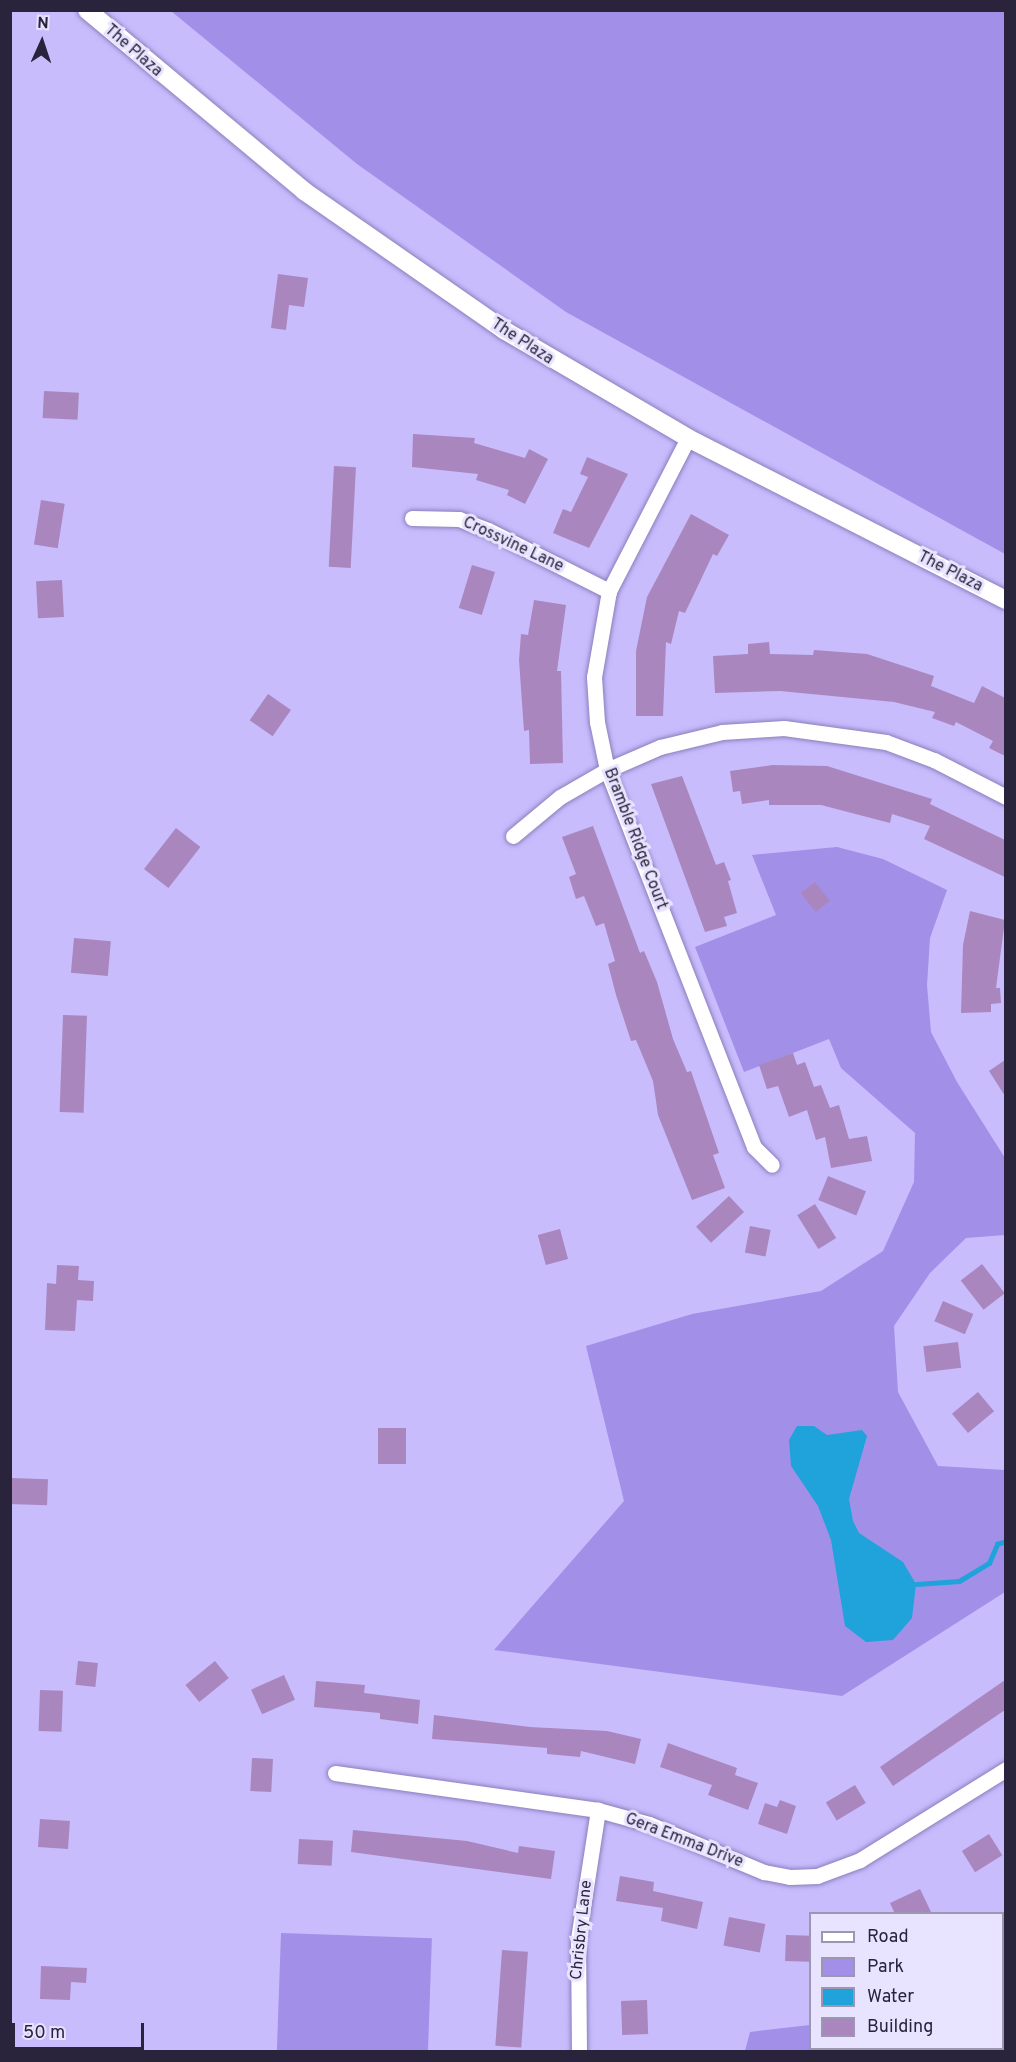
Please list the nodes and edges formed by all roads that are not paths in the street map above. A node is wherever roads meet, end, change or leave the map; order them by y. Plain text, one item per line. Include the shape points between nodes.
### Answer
1 (87, 10) edge
2 (688, 438) junction
3 (412, 518) dead end
4 (609, 591) junction
5 (1005, 600) edge
6 (607, 770) junction
7 (1005, 797) edge
8 (513, 836) dead end
9 (772, 1165) dead end
10 (1005, 1769) edge
11 (335, 1773) dead end
12 (598, 1810) junction
13 (579, 2052) edge

1 - 2 street, The Plaza via 190,101 369,239 565,369
2 - 4 street, Bramble Ridge Court
2 - 5 street, The Plaza
3 - 4 street, Crossvine Lane via 459,519 478,526
4 - 6 street, Bramble Ridge Court via 594,677
6 - 7 street via 660,747 722,732 784,728 886,742 934,760
6 - 8 street via 560,797
6 - 9 street, Bramble Ridge Court via 754,1147
10 - 12 street, Gera Emma Drive via 860,1860 804,1877 765,1872 649,1824
11 - 12 street, Gera Emma Drive
12 - 13 street, Chrisbry Lane via 578,1939

